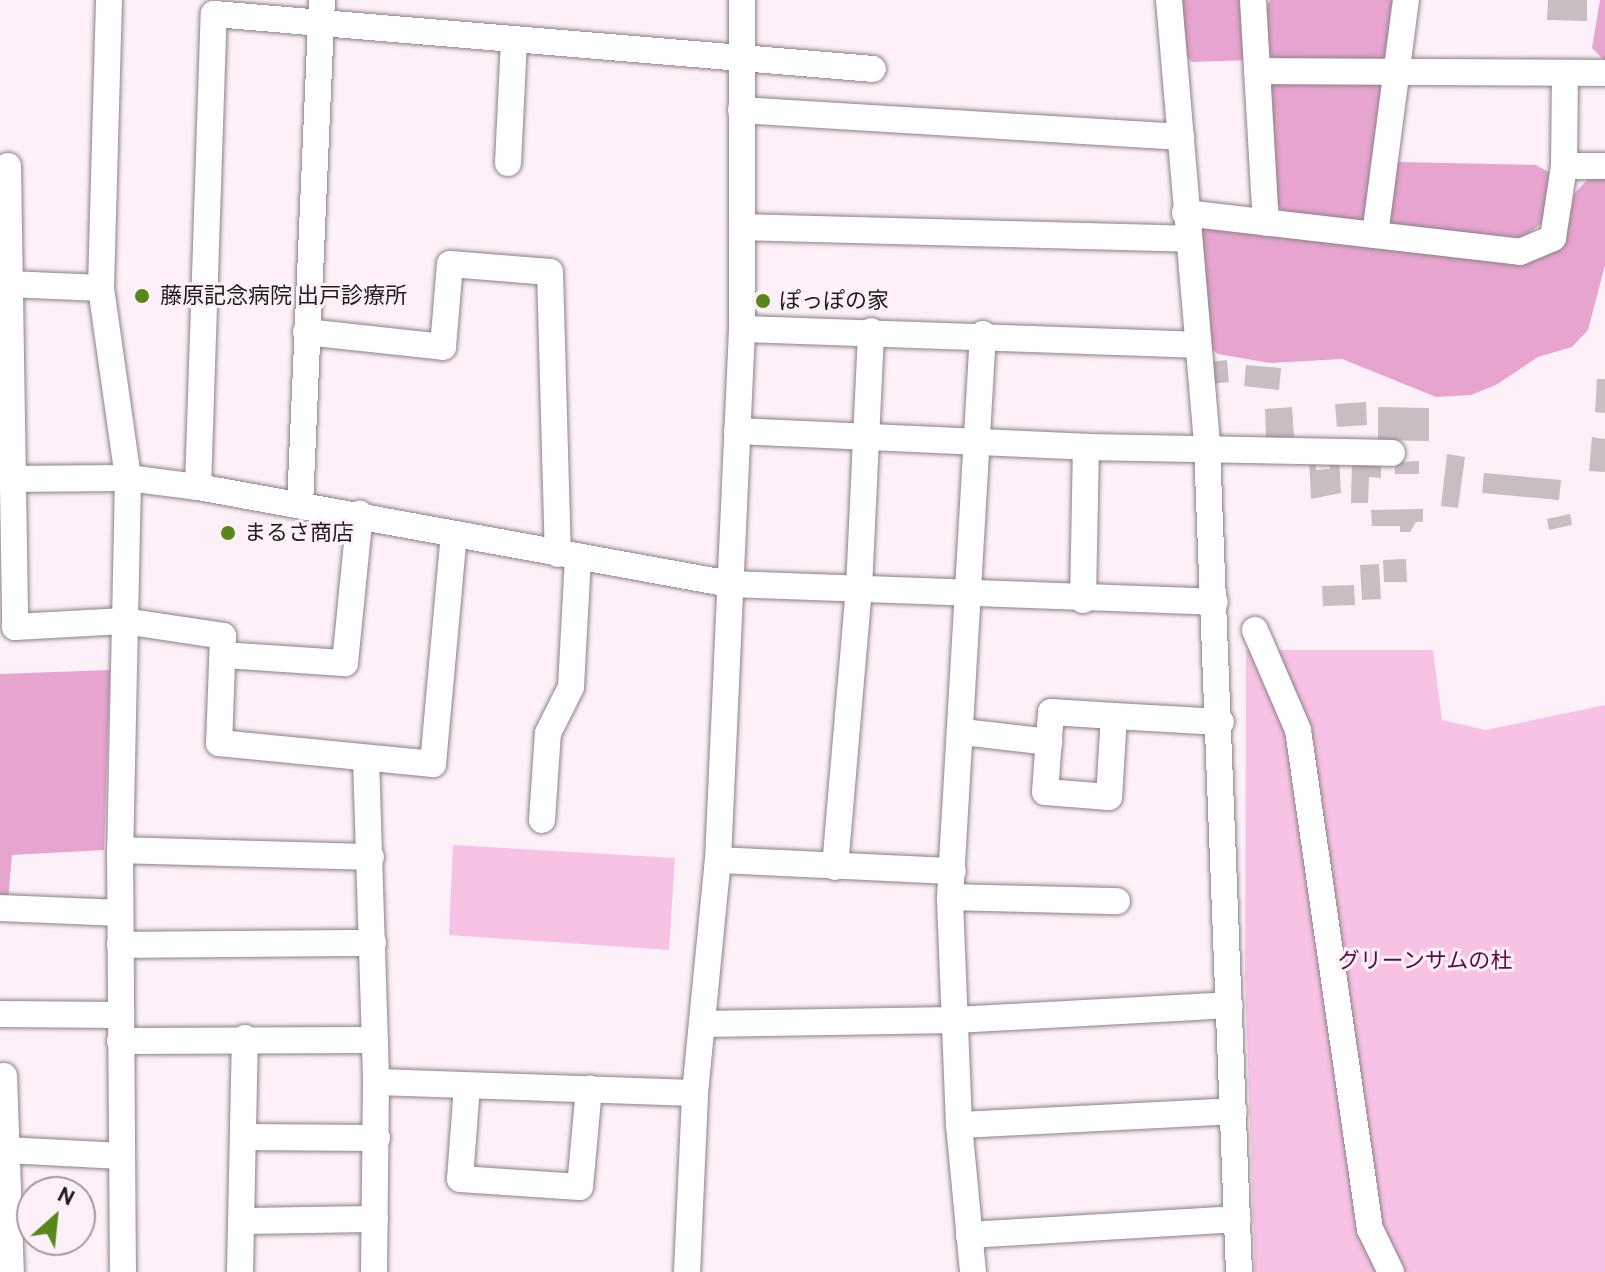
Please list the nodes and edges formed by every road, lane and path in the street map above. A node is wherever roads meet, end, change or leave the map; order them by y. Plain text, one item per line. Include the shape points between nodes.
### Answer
1 (109, 0) edge
2 (742, 0) edge
3 (1169, 0) edge
4 (1253, 0) edge
5 (1406, 0) edge
6 (322, 12) edge
7 (514, 39) junction
8 (744, 59) junction
9 (873, 69) dead end
10 (1257, 71) junction
11 (1396, 72) junction
12 (1565, 73) junction
13 (1605, 73) edge
14 (741, 110) junction
15 (1181, 137) junction
16 (508, 163) dead end
17 (8, 166) dead end
18 (1564, 166) junction
19 (1605, 166) edge
20 (1266, 223) junction
21 (1186, 226) junction
22 (742, 227) junction
23 (1375, 235) junction
24 (9, 284) junction
25 (101, 288) junction
26 (742, 329) junction
27 (871, 331) junction
28 (306, 332) junction
29 (983, 334) junction
30 (1197, 345) junction
31 (737, 431) junction
32 (865, 435) junction
33 (976, 441) junction
34 (1086, 447) junction
35 (1207, 447) junction
36 (1392, 453) dead end
37 (5, 478) edge
38 (128, 478) junction
39 (198, 487) junction
40 (300, 505) junction
41 (360, 514) junction
42 (454, 535) junction
43 (568, 556) junction
44 (730, 584) junction
45 (859, 588) junction
46 (964, 596) junction
47 (1083, 600) junction
48 (1215, 602) junction
49 (124, 621) junction
50 (1255, 630) dead end
51 (223, 655) junction
52 (1114, 716) junction
53 (1221, 722) junction
54 (963, 732) junction
55 (1049, 742) junction
56 (366, 759) junction
57 (542, 820) dead end
58 (120, 850) junction
59 (371, 857) junction
60 (718, 860) junction
61 (835, 867) junction
62 (952, 884) junction
63 (1117, 901) dead end
64 (0, 908) edge
65 (120, 913) junction
66 (373, 943) junction
67 (120, 945) junction
68 (1230, 1005) junction
69 (0, 1014) edge
70 (955, 1020) junction
71 (702, 1024) junction
72 (120, 1028) junction
73 (245, 1038) junction
74 (375, 1040) junction
75 (4, 1076) dead end
76 (376, 1082) junction
77 (467, 1086) junction
78 (589, 1088) junction
79 (695, 1093) junction
80 (1234, 1111) junction
81 (959, 1125) junction
82 (243, 1137) junction
83 (377, 1138) junction
84 (6, 1150) junction
85 (121, 1156) junction
86 (375, 1219) junction
87 (1238, 1219) junction
88 (241, 1221) junction
89 (969, 1235) junction
90 (11, 1272) edge
91 (123, 1272) edge
92 (240, 1272) edge
93 (374, 1272) edge
94 (687, 1272) edge
95 (973, 1272) edge
96 (1239, 1272) edge
97 (1391, 1272) edge

1 - 25 street
2 - 8 street
3 - 15 street
4 - 10 street
5 - 11 street
6 - 7 street
6 - 28 street
6 - 39 street via 214,14
7 - 8 street
7 - 16 street
8 - 9 street
8 - 14 street
10 - 11 street
10 - 20 street
11 - 12 street
11 - 23 street
12 - 13 street
12 - 18 street
14 - 15 street
14 - 22 street
15 - 21 street
17 - 24 street
18 - 19 street
18 - 23 street via 1553,238 1520,252
20 - 21 street
20 - 23 street
21 - 22 street
21 - 30 street
22 - 26 street
24 - 25 street
24 - 37 street
25 - 38 street
26 - 27 street
26 - 31 street
27 - 29 street
27 - 32 street
28 - 40 street
28 - 43 street via 443,347 450,264 550,272
29 - 30 street
29 - 33 street
30 - 35 street
31 - 32 street
31 - 44 street
32 - 33 street
32 - 45 street
33 - 34 street
33 - 46 street
34 - 35 street
34 - 47 street
35 - 36 street
35 - 48 street
37 - 38 street
37 - 49 street via 15,627
38 - 39 street
38 - 49 street
39 - 40 street
40 - 41 street
41 - 42 street
41 - 51 street via 345,663
42 - 43 street
42 - 56 street via 433,764
43 - 44 street
43 - 57 street via 571,687 548,733
44 - 45 street
44 - 60 street
45 - 46 street
45 - 61 street
46 - 47 street
46 - 54 street
47 - 48 street
48 - 53 street
49 - 51 street via 223,636
49 - 58 street
50 - 97 street via 1298,730 1370,1229
51 - 56 street via 219,743
52 - 53 street
52 - 55 street via 1051,712
52 - 55 street via 1109,797 1045,792
53 - 68 street
54 - 55 street
54 - 62 street
56 - 59 street
58 - 59 street
58 - 65 street
59 - 66 street
60 - 61 street
60 - 71 street
61 - 62 street
62 - 63 street
62 - 70 street
64 - 65 street
65 - 67 street
66 - 67 street
66 - 74 street
67 - 72 street
68 - 70 street
68 - 80 street
69 - 72 street
70 - 71 street
70 - 81 street
71 - 79 street
72 - 73 street
72 - 85 street
73 - 74 street
73 - 82 street
74 - 76 street
75 - 84 street
76 - 77 street
76 - 83 street
77 - 78 street
77 - 78 street via 460,1179 580,1187
78 - 79 street
79 - 94 street
80 - 81 street
80 - 87 street
81 - 89 street
82 - 83 street
82 - 88 street
83 - 86 street
84 - 85 street
84 - 90 street
85 - 91 street
86 - 88 street
86 - 93 street
87 - 89 street
87 - 96 street
88 - 92 street
89 - 95 street

